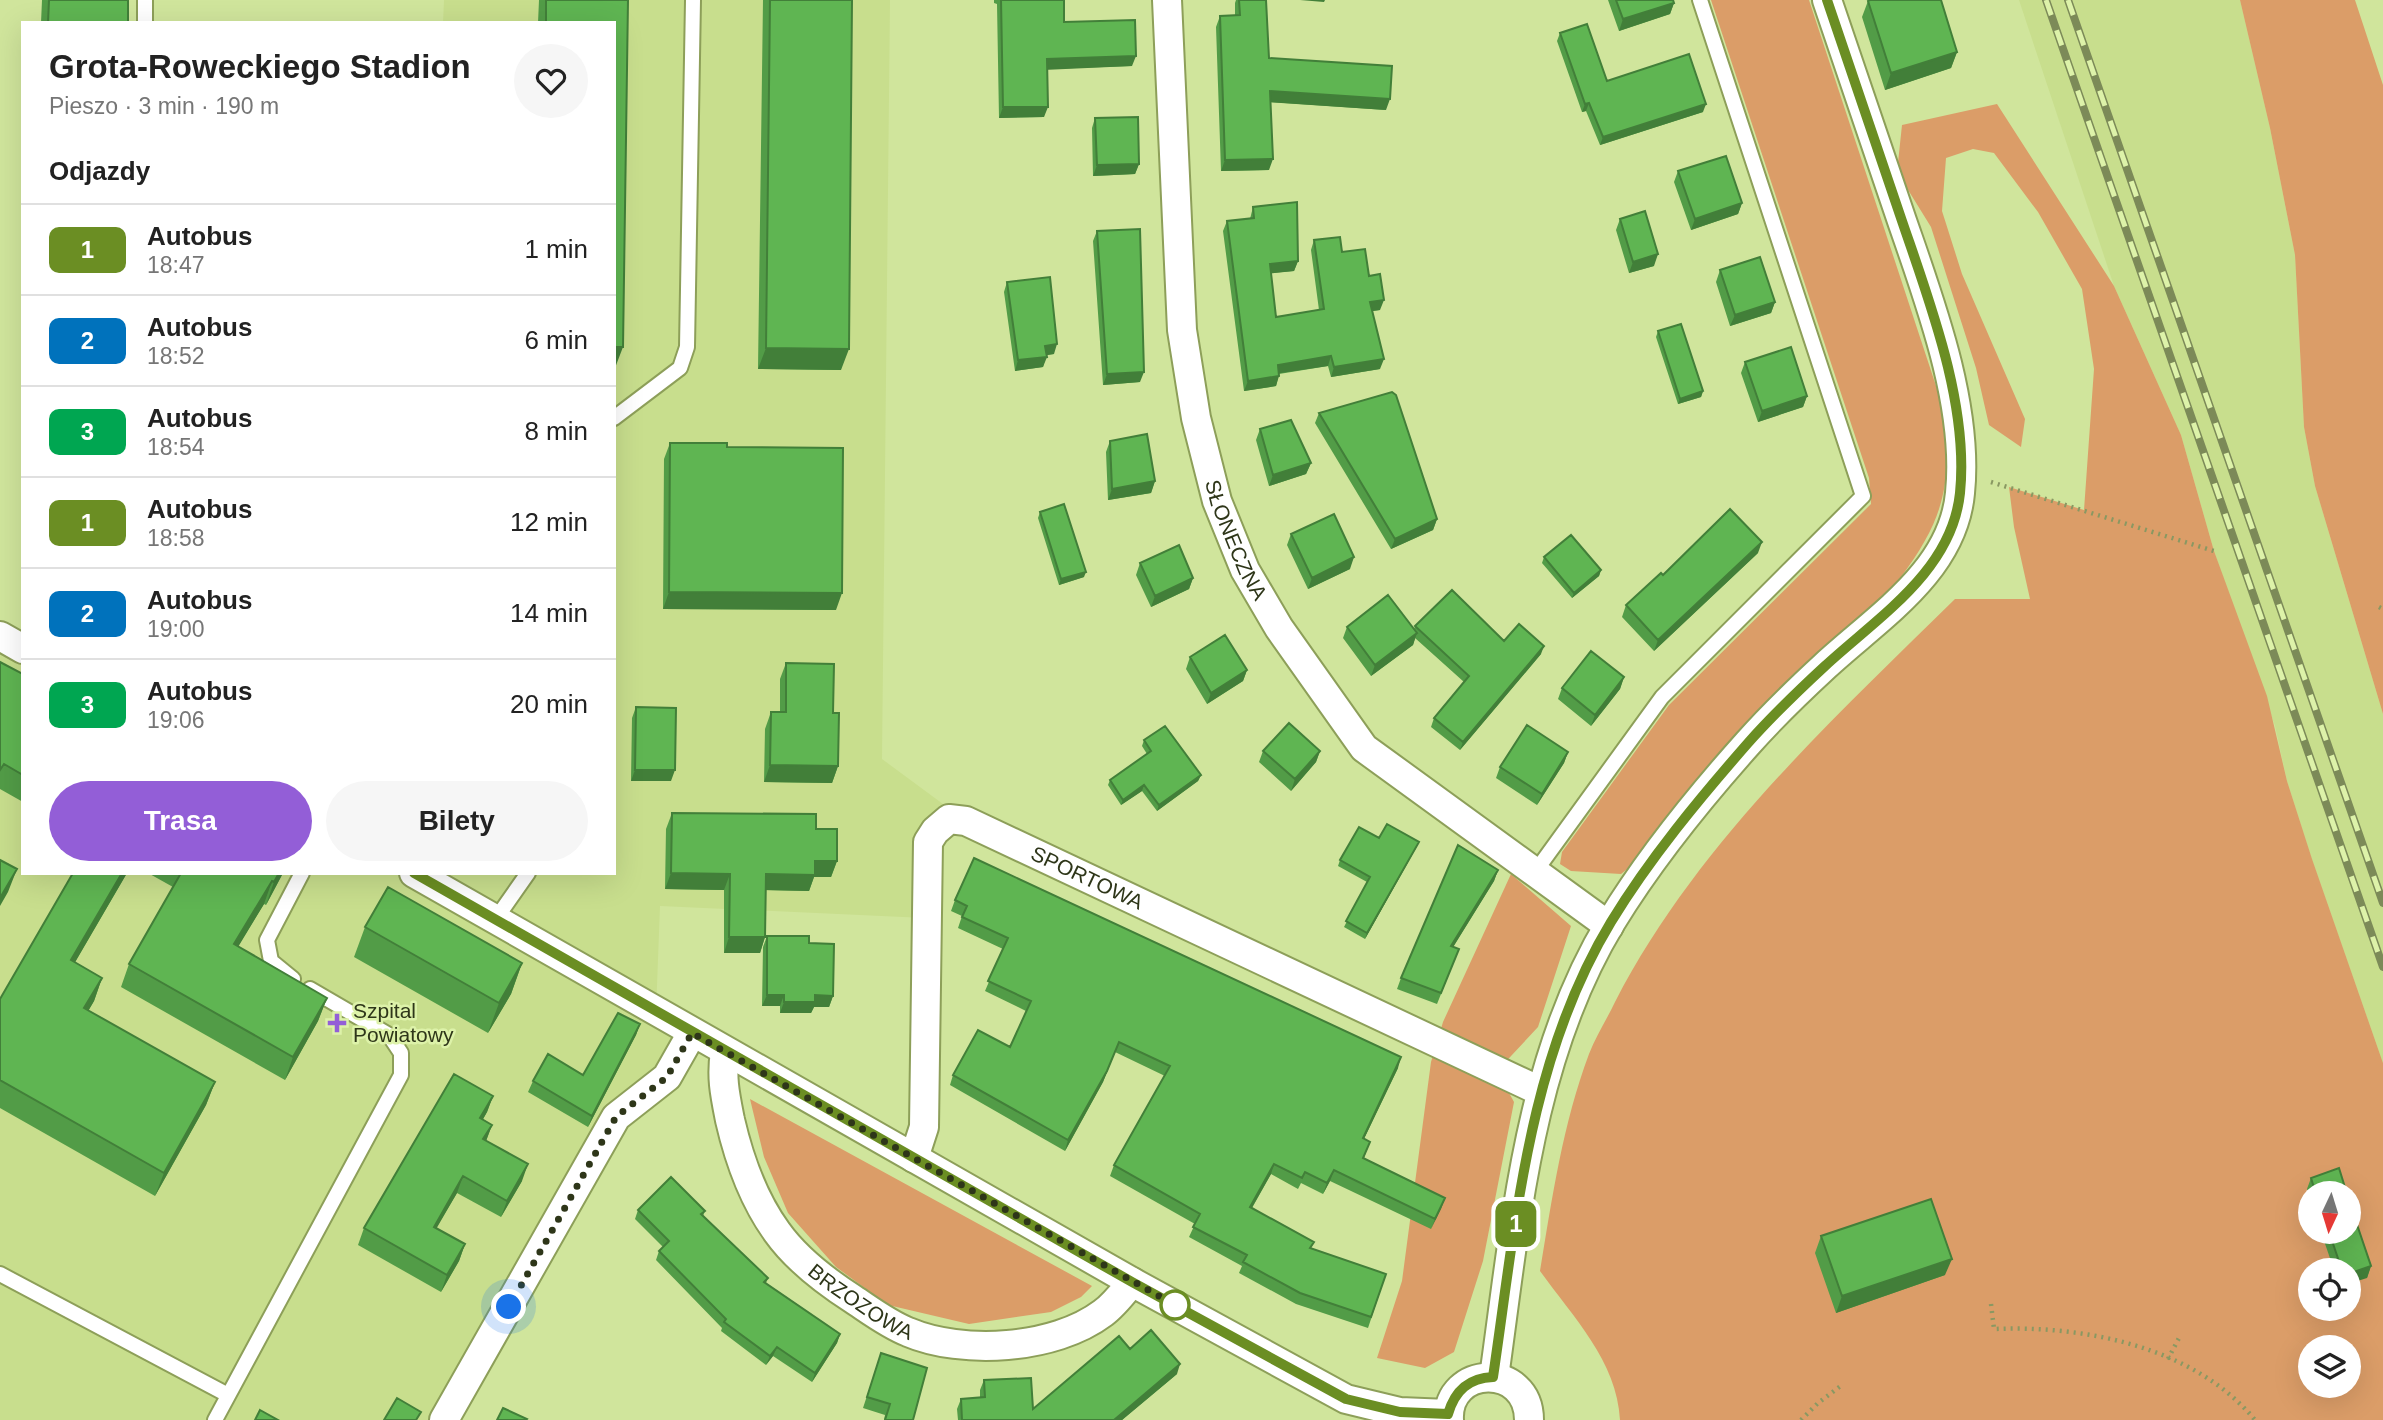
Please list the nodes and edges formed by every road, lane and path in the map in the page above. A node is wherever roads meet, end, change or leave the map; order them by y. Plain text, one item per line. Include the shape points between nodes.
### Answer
1 (145, 0) edge
2 (693, 0) edge
3 (1167, 0) edge
4 (1700, 0) edge
5 (1827, 0) edge
6 (145, 21) edge
7 (616, 416) edge
8 (1960, 472) junction
9 (2214, 551) dead end
10 (0, 636) edge
11 (21, 648) edge
12 (1535, 872) junction
13 (301, 875) edge
14 (417, 875) edge
15 (527, 875) edge
16 (495, 920) junction
17 (1609, 926) junction
18 (692, 1033) junction
19 (725, 1052) junction
20 (1540, 1091) junction
21 (914, 1158) junction
22 (0, 1274) edge
23 (1132, 1282) junction
24 (1991, 1304) dead end
25 (2179, 1338) dead end
26 (2168, 1359) junction
27 (1493, 1377) junction
28 (1842, 1385) dead end
29 (228, 1395) junction
30 (1448, 1417) edge
31 (215, 1420) edge
32 (444, 1420) edge
33 (1529, 1420) edge
34 (1801, 1420) edge
35 (2255, 1420) edge

1 - 6 lane
2 - 7 lane via 687,347 680,368
3 - 12 street, SŁONECZNA via 1182,330 1196,418 1217,501 1245,570 1279,628 1364,748
4 - 12 lane via 1863,496 1662,697
5 - 8 street via 1936,320 1950,375
8 - 9 path
8 - 17 street via 1961,492 1952,531 1921,579 1750,741 1675,830
10 - 11 street
12 - 17 street, SŁONECZNA
13 - 29 lane via 267,940 271,961 286,975 389,1035 397,1043 403,1064
14 - 16 street
15 - 16 lane
16 - 18 street
17 - 20 street via 1568,1011
18 - 19 street
18 - 32 street via 667,1077 616,1117
19 - 21 street
19 - 23 street, BRZOZOWA via 723,1097 738,1153 764,1211 811,1268 891,1324 949,1344 1011,1345 1084,1324 1112,1305
20 - 21 street, SPORTOWA via 966,821 949,819 928,842 924,1127
20 - 27 street
21 - 23 street
22 - 29 lane
23 - 30 street via 1346,1399
24 - 26 path via 1994,1329 2033,1327 2099,1335 2130,1342
25 - 26 path
26 - 35 path via 2209,1380
27 - 30 street via 1469,1382 1458,1391
27 - 33 street via 1517,1388
28 - 34 path
29 - 31 lane

